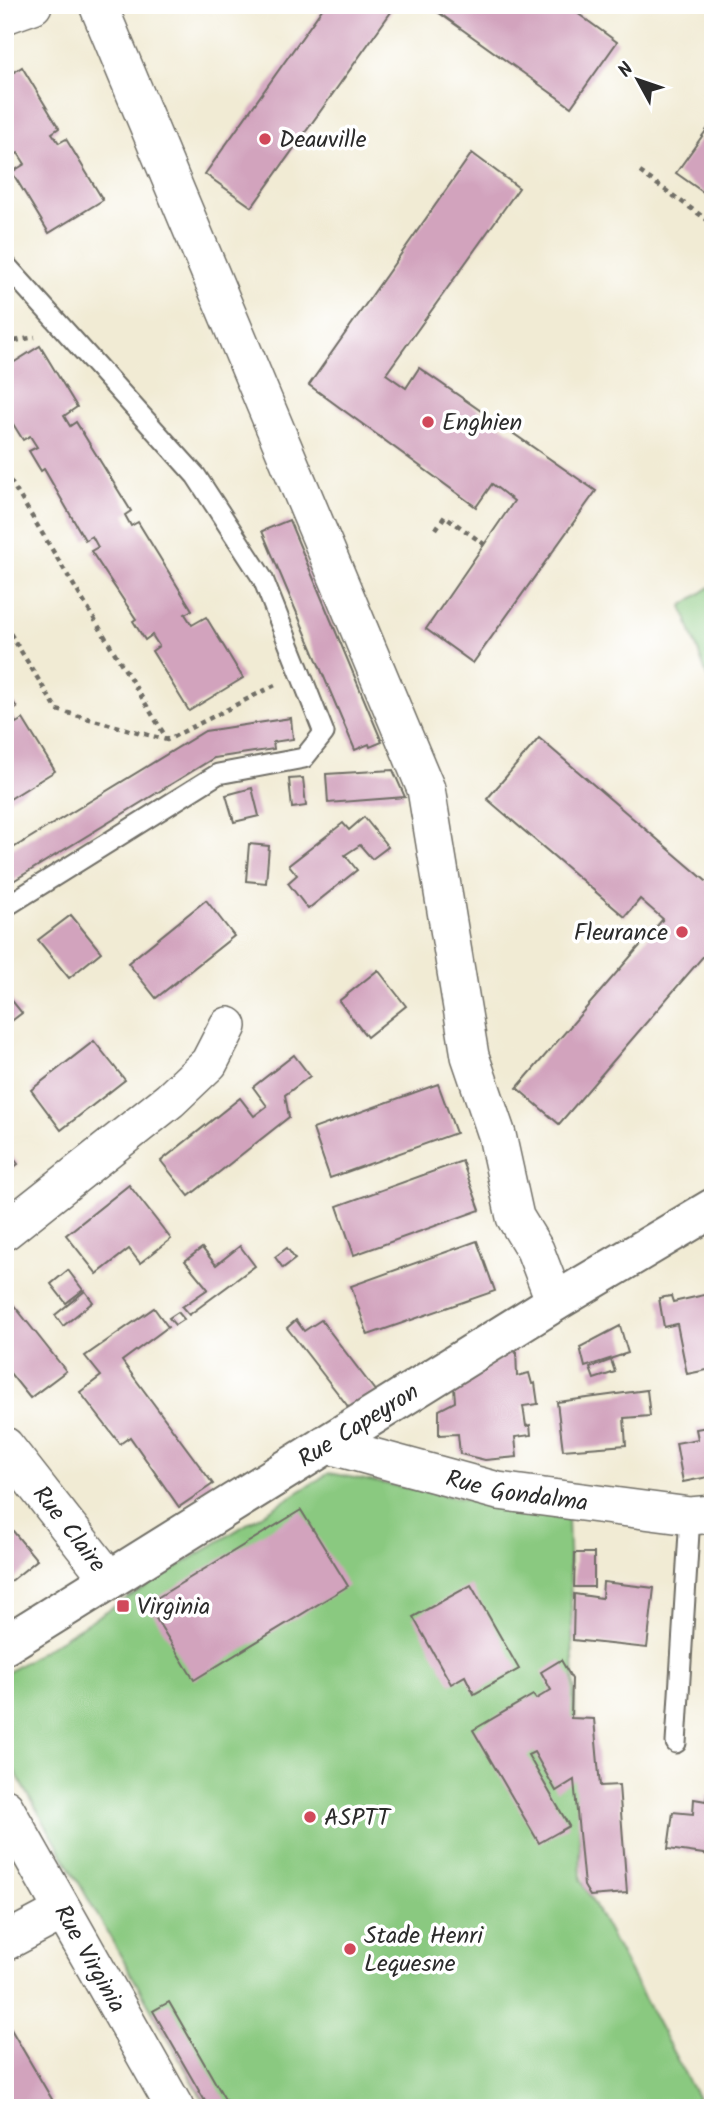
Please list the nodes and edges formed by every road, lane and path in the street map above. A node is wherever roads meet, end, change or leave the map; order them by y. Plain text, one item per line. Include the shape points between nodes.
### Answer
1 (33, 5) edge
2 (98, 5) edge
3 (5, 15) edge
4 (640, 172) dead end
5 (713, 225) edge
6 (5, 264) edge
7 (46, 335) dead end
8 (5, 343) edge
9 (5, 472) edge
10 (436, 529) dead end
11 (485, 544) dead end
12 (5, 625) edge
13 (286, 679) dead end
14 (167, 740) junction
15 (5, 907) edge
16 (228, 1026) dead end
17 (713, 1208) edge
18 (5, 1231) edge
19 (555, 1302) junction
20 (325, 1444) junction
21 (5, 1446) edge
22 (701, 1515) edge
23 (110, 1580) junction
24 (5, 1645) edge
25 (676, 1743) dead end
26 (5, 1808) edge
27 (63, 1911) junction
28 (5, 1942) edge
29 (175, 2108) edge

1 - 3 street
2 - 19 street via 426,789 470,1056 497,1135 515,1217 535,1250
4 - 5 path
6 - 15 lane via 196,476 263,579 324,733 304,758 218,774
7 - 8 path
9 - 14 path
10 - 11 path via 445,516
12 - 14 path via 57,710
13 - 14 path
16 - 18 street via 209,1063 170,1100
17 - 19 street, Rue Capeyron
19 - 20 street, Rue Capeyron
20 - 22 street, Rue Gondalma via 498,1491
20 - 23 street, Rue Capeyron
21 - 23 street, Rue Claire
22 - 25 lane
23 - 24 street, Rue Capeyron
26 - 27 street, Rue Virginia
27 - 28 street
27 - 29 street, Rue Virginia

